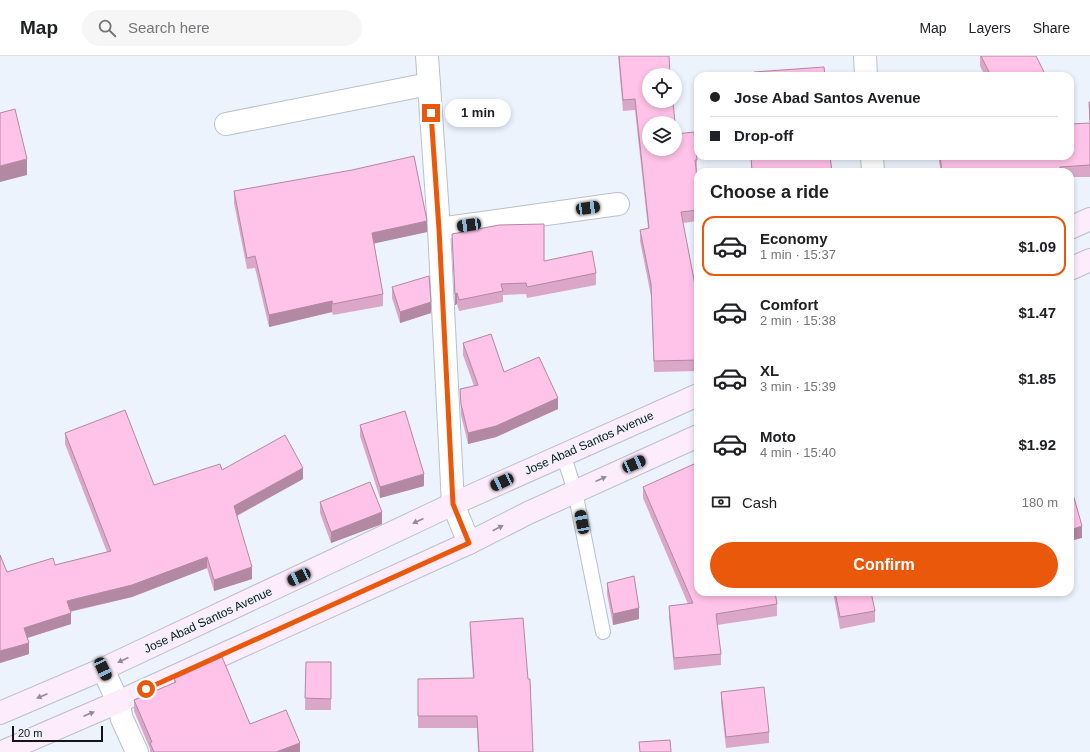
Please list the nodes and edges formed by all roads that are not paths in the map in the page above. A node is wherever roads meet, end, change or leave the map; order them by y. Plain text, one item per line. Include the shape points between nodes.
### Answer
1 (427, 56) edge
2 (865, 56) edge
3 (866, 72) edge
4 (429, 84) junction
5 (226, 124) dead end
6 (618, 204) dead end
7 (1090, 219) edge
8 (1074, 226) edge
9 (439, 229) junction
10 (1090, 260) edge
11 (1074, 267) edge
12 (694, 397) edge
13 (694, 438) edge
14 (563, 454) junction
15 (575, 491) junction
16 (453, 504) junction
17 (469, 543) junction
18 (603, 632) dead end
19 (103, 669) junction
20 (118, 702) junction
21 (0, 713) edge
22 (2, 752) edge
23 (137, 752) edge

1 - 4 street
2 - 3 street
4 - 5 street
4 - 9 street
6 - 9 street
7 - 8 main road
9 - 16 street
10 - 11 main road
12 - 14 main road, Jose Abad Santos Avenue
15 -> 13 main road
14 - 15 lane
14 - 16 main road, Jose Abad Santos Avenue
17 -> 15 main road
15 - 18 lane
16 - 17 street
16 -> 19 main road, Jose Abad Santos Avenue
17 - 20 main road
19 - 20 street
19 -> 21 main road, Jose Abad Santos Avenue
22 -> 20 main road
20 - 23 street via 122,719

